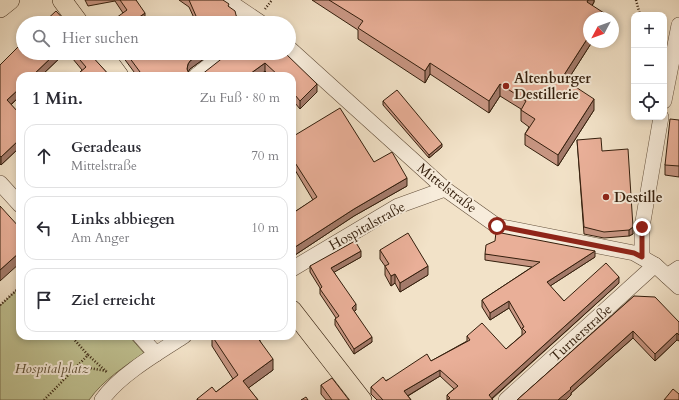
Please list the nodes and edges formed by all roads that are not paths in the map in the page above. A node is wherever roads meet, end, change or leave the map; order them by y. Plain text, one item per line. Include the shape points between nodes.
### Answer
1 (10, 0) edge
2 (62, 0) edge
3 (227, 0) edge
4 (0, 8) edge
5 (74, 16) edge
6 (251, 16) edge
7 (679, 25) edge
8 (296, 54) edge
9 (107, 60) edge
10 (215, 60) edge
11 (116, 72) edge
12 (201, 72) edge
13 (667, 86) edge
14 (660, 120) edge
15 (0, 183) edge
16 (445, 189) junction
17 (16, 201) edge
18 (642, 257) junction
19 (655, 265) junction
20 (296, 267) edge
21 (673, 272) edge
22 (679, 287) edge
23 (296, 315) edge
24 (144, 340) edge
25 (178, 340) edge
26 (156, 354) junction
27 (102, 400) edge
28 (362, 400) edge
29 (506, 400) edge

1 - 4 main road
2 - 5 main road
3 - 6 street
7 - 13 street
8 - 16 street, Mittelstraße
9 - 11 main road
10 - 12 street
14 - 18 street via 642,227
15 - 17 street
16 - 18 street, Mittelstraße via 497,226 634,253
16 - 20 street, Hospitalstraße via 398,206
18 - 19 street, Mittelstraße
19 - 21 street, Mittelstraße
19 - 29 street, Turnerstraße
21 - 22 street, Mittelstraße
23 - 28 main road
24 - 26 street
25 - 26 street
26 - 27 street via 119,381

